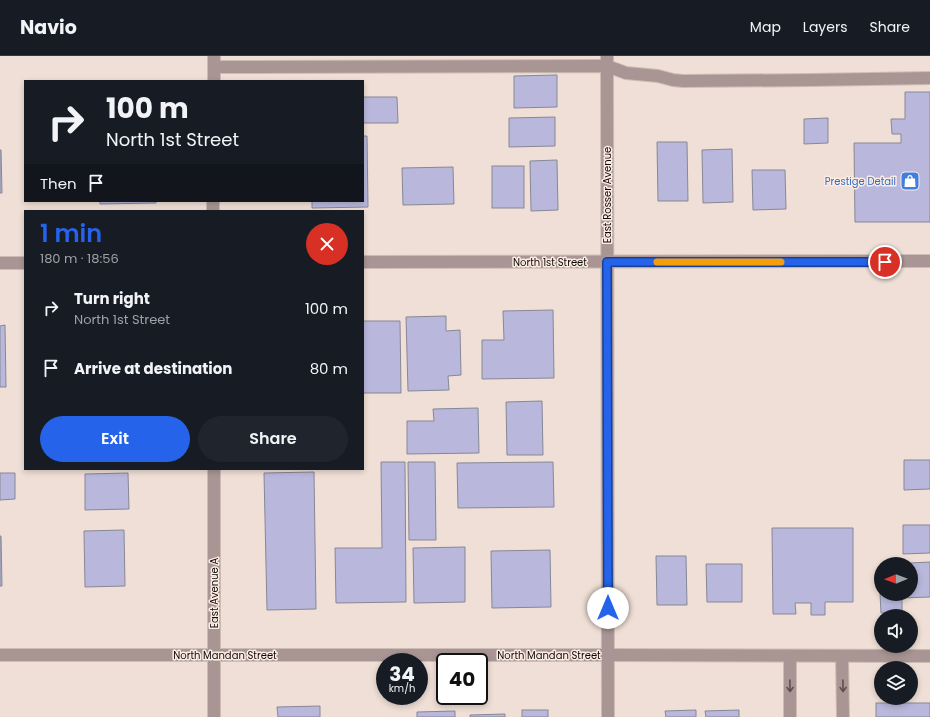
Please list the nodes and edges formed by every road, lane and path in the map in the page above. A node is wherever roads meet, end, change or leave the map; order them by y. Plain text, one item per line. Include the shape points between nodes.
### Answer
1 (214, 61) edge
2 (607, 61) edge
3 (930, 78) edge
4 (214, 80) edge
5 (364, 262) edge
6 (607, 262) junction
7 (930, 262) edge
8 (0, 263) edge
9 (24, 263) edge
10 (214, 470) edge
11 (0, 655) edge
12 (214, 655) junction
13 (608, 655) junction
14 (790, 656) junction
15 (842, 656) junction
16 (930, 656) edge
17 (214, 717) edge
18 (608, 717) edge
19 (790, 717) edge
20 (843, 717) edge

1 - 2 street
1 - 4 street
2 - 3 street via 626,73 683,81
2 - 6 street, East Rosser Avenue
5 - 6 street, North 1st Street
6 - 7 street, North 1st Street
6 - 13 street, East Rosser Avenue
8 - 9 street
10 - 12 street, East Avenue A
11 - 12 street, North Mandan Street
12 - 13 street, North Mandan Street
12 - 17 street, East Avenue A
13 - 14 street, North Mandan Street
13 - 18 street, East Rosser Avenue
14 - 15 street, North Mandan Street
14 -> 19 street
15 - 16 street, North Mandan Street
15 -> 20 street

